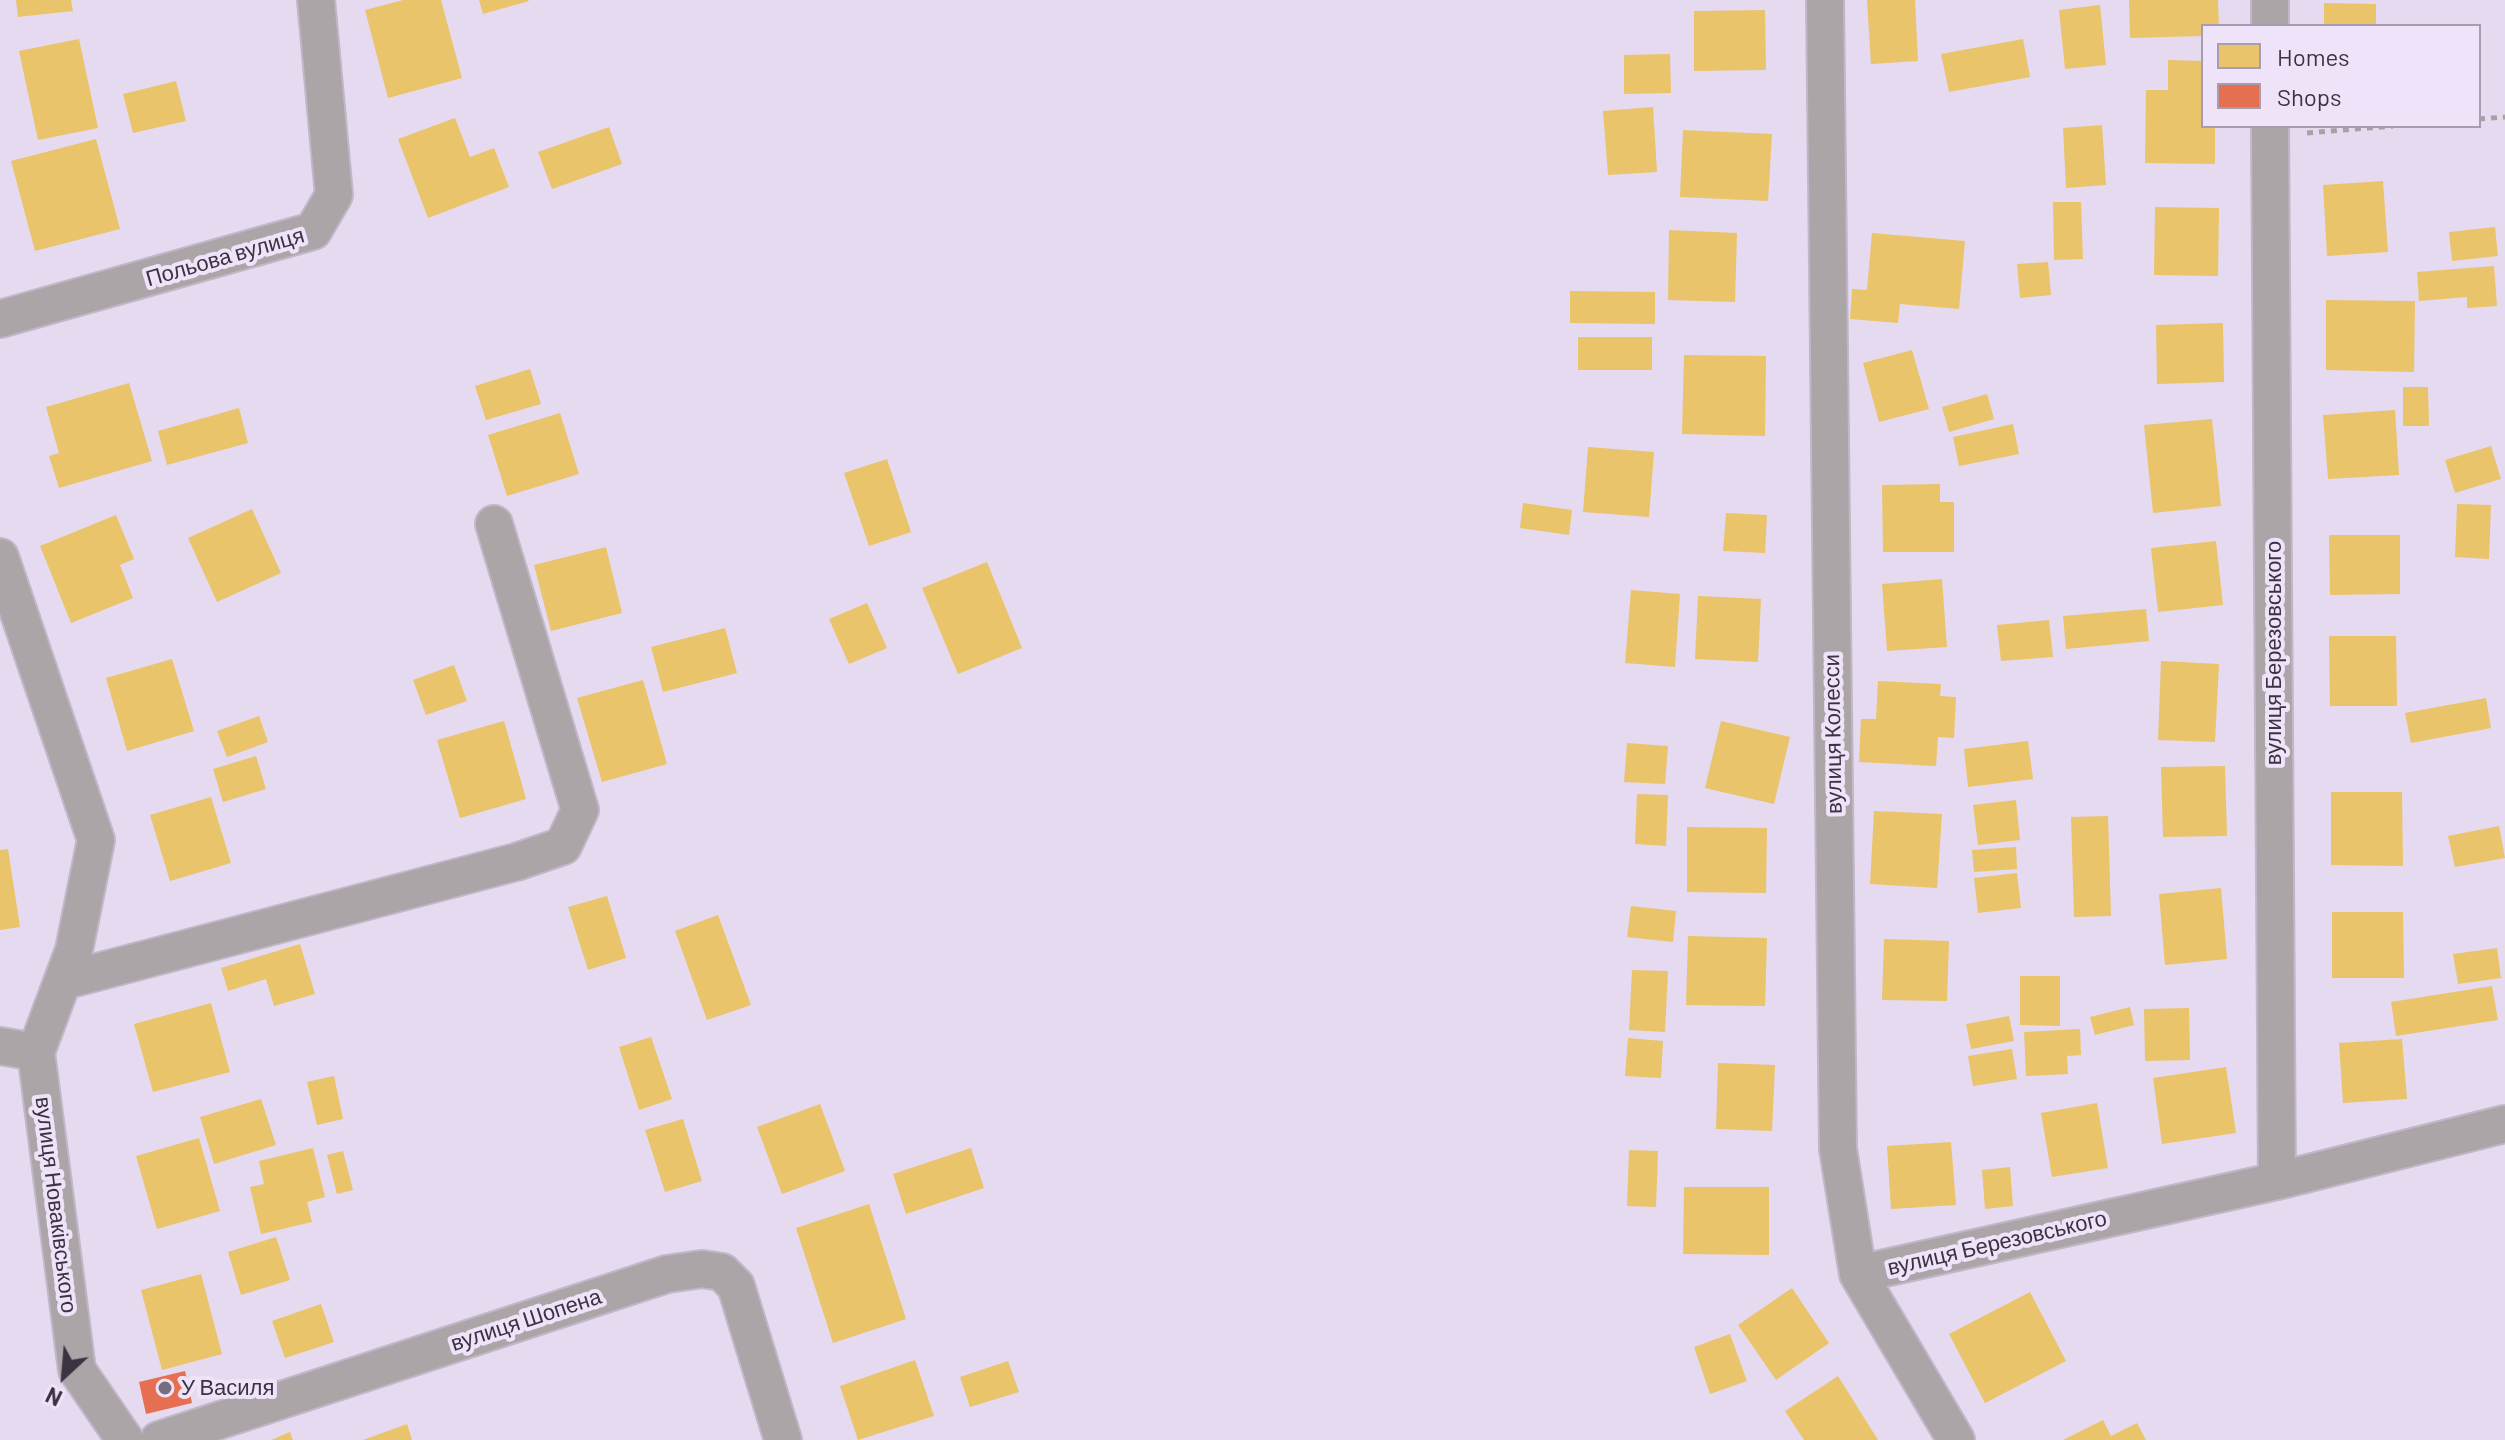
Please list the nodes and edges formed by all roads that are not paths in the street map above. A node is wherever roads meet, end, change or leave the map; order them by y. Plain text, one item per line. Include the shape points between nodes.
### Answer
1 (316, 0) edge
2 (1825, 0) edge
3 (2270, 0) edge
4 (2270, 24) edge
5 (2270, 131) edge
6 (0, 319) edge
7 (494, 524) dead end
8 (0, 557) edge
9 (63, 981) junction
10 (0, 1046) edge
11 (36, 1052) junction
12 (2505, 1124) edge
13 (2277, 1181) junction
14 (1858, 1274) junction
15 (125, 1440) edge
16 (159, 1440) edge
17 (783, 1440) edge
18 (1956, 1440) edge

1 - 6 street, Польова вулиця via 334,195 313,231
2 - 14 street, вулиця Колесси via 1838,1149
3 - 4 street
5 - 13 street, вулиця Березовського
7 - 9 street via 580,810 563,846
8 - 9 street via 96,840
9 - 11 street
10 - 11 street
11 - 15 street, вулиця Новаківського via 77,1370
12 - 13 street, вулиця Березовського
13 - 14 street, вулиця Березовського
14 - 18 street, вулиця Колесси
16 - 17 street, вулиця Шопена via 667,1274 702,1269 722,1272 736,1286

